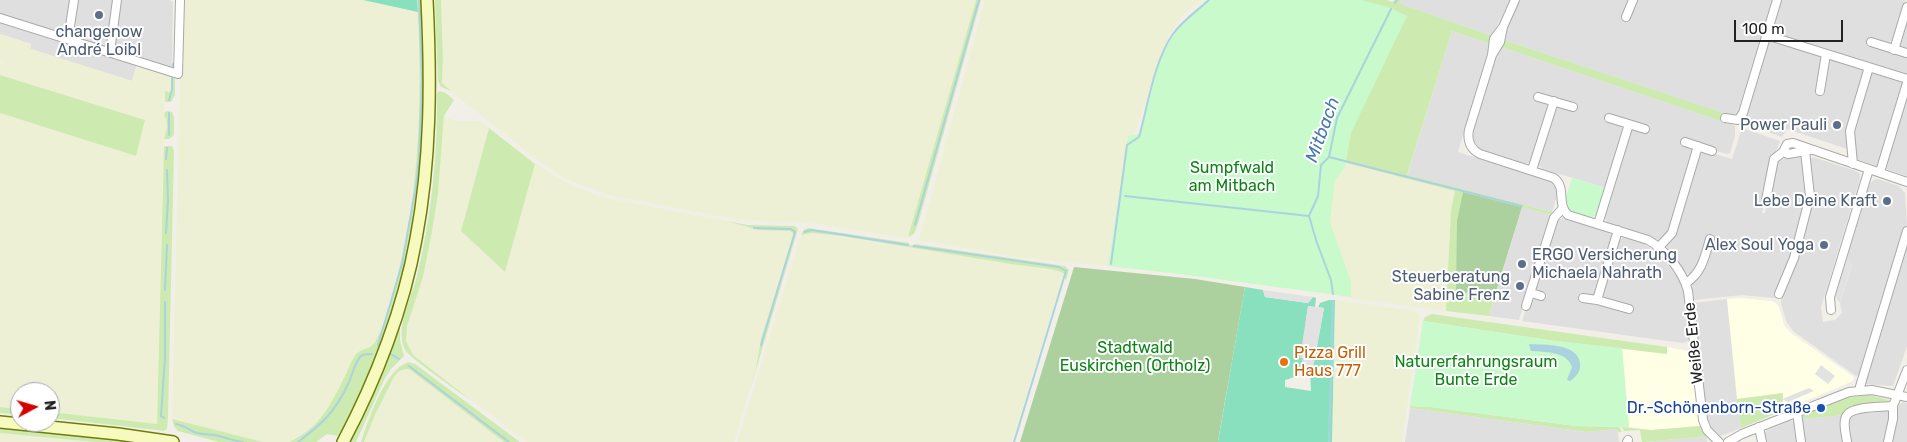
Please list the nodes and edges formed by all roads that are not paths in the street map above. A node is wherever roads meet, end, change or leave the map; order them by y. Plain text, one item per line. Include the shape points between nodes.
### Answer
1 (74, 0) edge
2 (117, 0) edge
3 (180, 0) edge
4 (427, 0) edge
5 (1515, 0) edge
6 (1634, 0) edge
7 (1777, 0) edge
8 (1907, 7) edge
9 (1626, 17) dead end
10 (0, 18) edge
11 (1766, 35) junction
12 (68, 39) junction
13 (1871, 42) dead end
14 (1894, 50) junction
15 (110, 52) junction
16 (1906, 53) edge
17 (1826, 54) junction
18 (1869, 67) junction
19 (1907, 81) edge
20 (1820, 91) dead end
21 (1538, 97) dead end
22 (1554, 101) junction
23 (1573, 107) dead end
24 (1609, 118) dead end
25 (1725, 118) dead end
26 (1629, 124) junction
27 (1645, 130) dead end
28 (1685, 142) dead end
29 (1698, 146) junction
30 (1712, 150) dead end
31 (1808, 150) junction
32 (1853, 164) junction
33 (1869, 169) junction
34 (1532, 170) junction
35 (1880, 172) junction
36 (1907, 182) edge
37 (1766, 200) dead end
38 (1563, 208) junction
39 (1598, 224) junction
40 (1618, 230) junction
41 (1907, 231) edge
42 (1710, 240) dead end
43 (1658, 248) junction
44 (1686, 283) junction
45 (1531, 293) junction
46 (1780, 294) dead end
47 (1541, 296) dead end
48 (1583, 298) dead end
49 (1597, 300) junction
50 (1526, 306) dead end
51 (1629, 309) dead end
52 (1832, 310) dead end
53 (1907, 370) edge
54 (1859, 390) junction
55 (1898, 395) junction
56 (1907, 397) edge
57 (1893, 406) junction
58 (357, 412) junction
59 (1797, 412) junction
60 (0, 422) edge
61 (1759, 427) junction
62 (173, 442) edge
63 (337, 442) edge
64 (343, 442) edge
65 (1719, 442) edge
66 (1728, 442) edge
67 (1762, 442) edge
68 (1801, 442) edge
69 (1847, 442) edge
70 (1888, 442) edge

1 - 12 street
2 - 15 street
3 - 15 street via 178,74
4 - 58 main road via 428,129 416,240 391,331
5 - 34 street via 1493,44 1469,130 1469,142 1480,154
6 - 9 street
7 - 11 street
8 - 14 street
10 - 12 street
11 - 17 street
11 - 25 street via 1742,112 1738,120
12 - 15 street
13 - 14 street
14 - 16 street
17 - 18 street
17 - 20 street
18 - 19 street
18 - 32 street via 1850,131
19 - 35 street
21 - 22 street
22 - 23 street
22 - 34 street
24 - 26 street
26 - 27 street
26 - 39 street
28 - 29 street
29 - 30 street
29 - 43 street via 1672,233
31 - 32 street
31 - 37 street via 1789,143 1774,159
31 - 46 street via 1810,196 1794,258
32 - 33 street
33 - 35 street
33 - 52 street via 1830,298
34 - 38 street via 1559,182
35 - 36 street
38 - 39 street, Weiße Erde via 1571,216
38 - 45 street via 1554,218
39 - 40 street, Weiße Erde
40 - 43 street, Weiße Erde via 1648,240
40 - 49 street
41 - 54 street
42 - 44 street via 1702,267
43 - 44 street, Weiße Erde
44 - 65 street, Weiße Erde via 1703,420 1707,430
45 - 47 street
45 - 50 street
48 - 49 street
49 - 51 street
53 - 55 street
54 - 55 street
54 - 59 street
55 - 56 street
55 - 57 street
57 - 69 street via 1854,410 1847,414
57 - 70 street
58 - 63 main road
58 - 64 main road
59 - 61 street
59 - 68 street
60 - 62 main road
61 - 66 street
61 - 67 street

